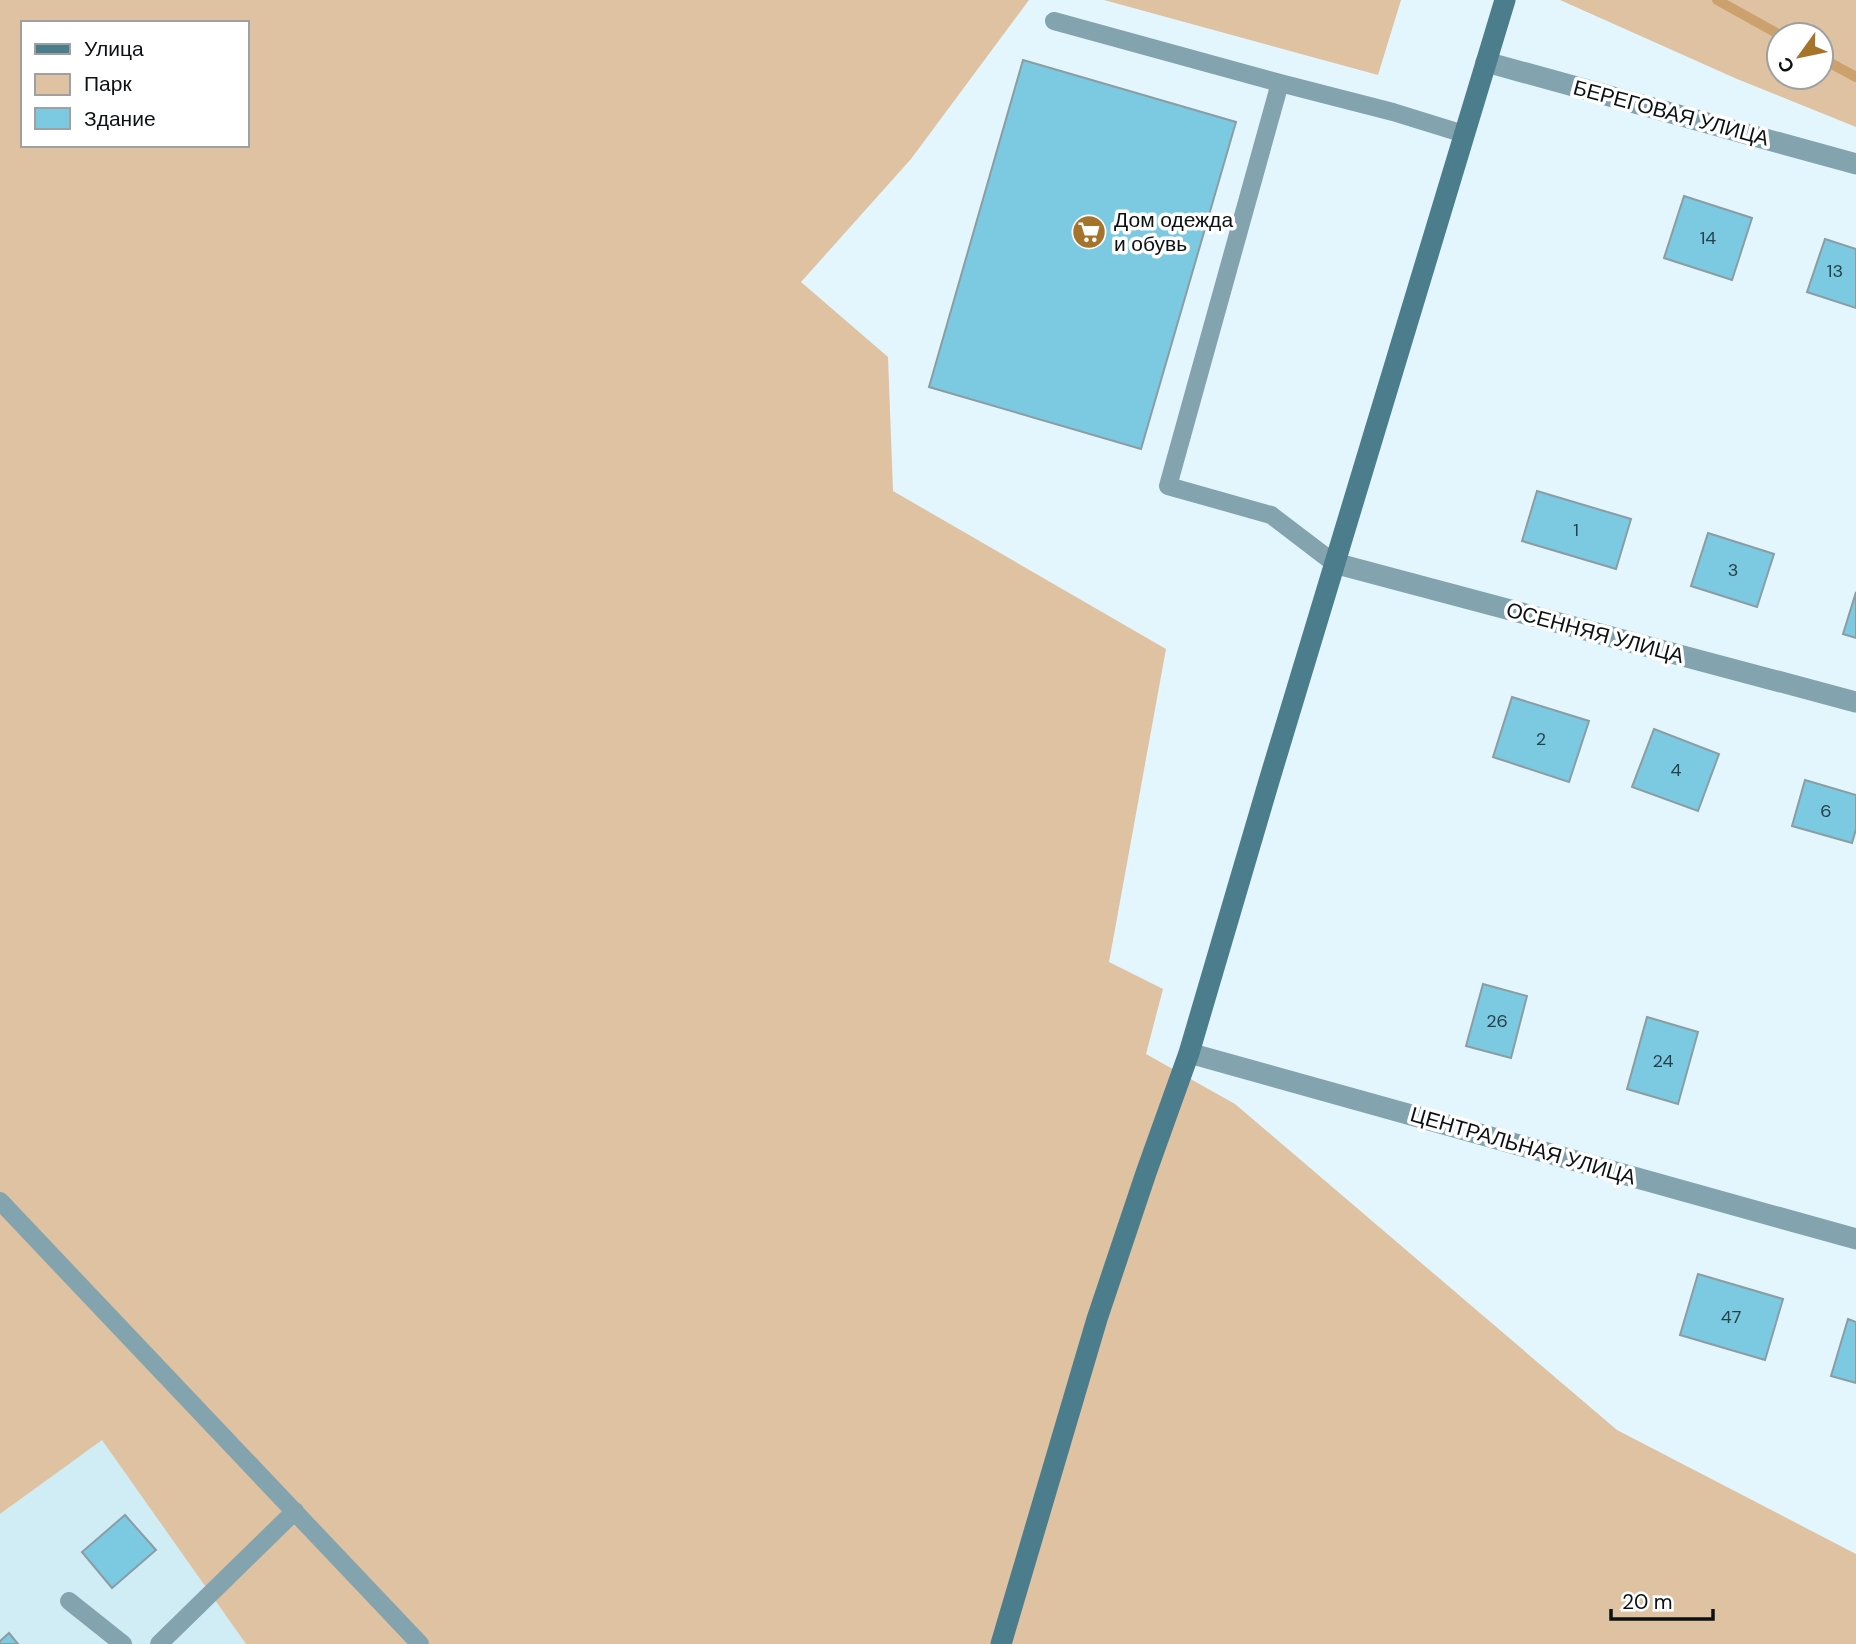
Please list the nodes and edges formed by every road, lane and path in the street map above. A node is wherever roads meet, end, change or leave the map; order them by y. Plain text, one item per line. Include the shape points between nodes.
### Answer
1 (1505, 0) edge
2 (1054, 21) dead end
3 (1486, 62) junction
4 (1280, 83) junction
5 (1464, 134) junction
6 (1856, 164) edge
7 (1334, 563) junction
8 (1856, 702) edge
9 (1189, 1053) junction
10 (0, 1201) edge
11 (1856, 1239) edge
12 (295, 1511) junction
13 (69, 1601) dead end
14 (123, 1644) edge
15 (159, 1644) edge
16 (420, 1644) edge
17 (1001, 1644) edge

1 - 3 street
2 - 4 lane
3 - 5 street
3 - 6 street, БЕРЕГОВАЯ УЛИЦА
4 - 5 lane
4 - 7 lane via 1168,486 1271,514
5 - 7 street
7 - 8 street, ОСЕННЯЯ УЛИЦА
7 - 9 street
9 - 11 street, ЦЕНТРАЛЬНАЯ УЛИЦА
9 - 17 street via 1097,1319
10 - 12 lane
12 - 15 lane
12 - 16 lane
13 - 14 lane

